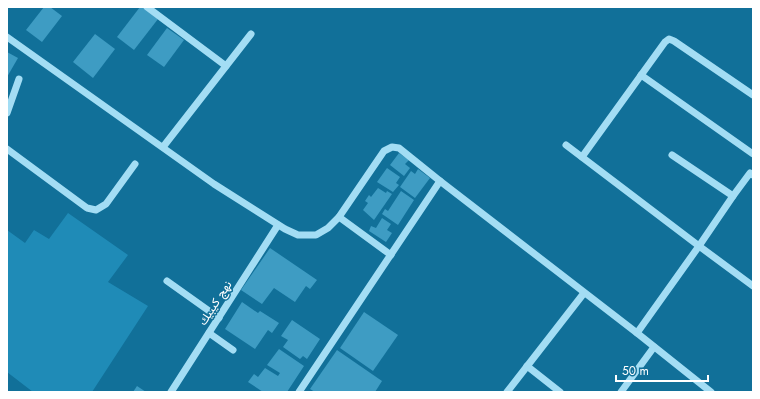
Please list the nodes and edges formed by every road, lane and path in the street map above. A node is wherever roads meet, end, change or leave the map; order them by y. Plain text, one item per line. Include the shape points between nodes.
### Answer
1 (146, 7) edge
2 (251, 34) dead end
3 (7, 37) edge
4 (226, 66) junction
5 (641, 75) junction
6 (19, 79) dead end
7 (753, 95) edge
8 (7, 113) edge
9 (566, 144) dead end
10 (163, 147) junction
11 (7, 149) edge
12 (753, 154) edge
13 (672, 155) dead end
14 (582, 157) junction
15 (135, 164) dead end
16 (752, 172) edge
17 (440, 181) junction
18 (732, 196) junction
19 (339, 217) junction
20 (278, 225) junction
21 (699, 246) junction
22 (391, 255) junction
23 (167, 281) dead end
24 (753, 286) edge
25 (584, 293) junction
26 (218, 318) junction
27 (209, 333) junction
28 (638, 333) junction
29 (654, 347) junction
30 (233, 350) dead end
31 (527, 366) junction
32 (171, 392) edge
33 (299, 392) edge
34 (507, 392) edge
35 (560, 392) edge
36 (621, 392) edge
37 (711, 392) edge

1 - 4 street
2 - 4 street
3 - 10 street
4 - 10 street
5 - 7 street via 664,42 669,39
5 - 12 street
5 - 14 street
6 - 8 street
9 - 14 street
10 - 20 street
11 - 15 street via 86,208 96,210 106,204
13 - 18 street
14 - 21 street
16 - 18 street
17 - 19 street via 399,148 392,147 384,151
17 - 22 street
17 - 25 street
18 - 21 street
19 - 20 street via 316,235 298,235
19 - 22 street
20 - 26 street, نهج كيبيك
21 - 24 street
21 - 28 street
22 - 33 street
23 - 26 street
25 - 28 street
25 - 31 street
26 - 27 street, نهج كيبيك
27 - 30 street
27 - 32 street, نهج كيبيك
28 - 29 street
29 - 36 street
29 - 37 street
31 - 34 street
31 - 35 street

